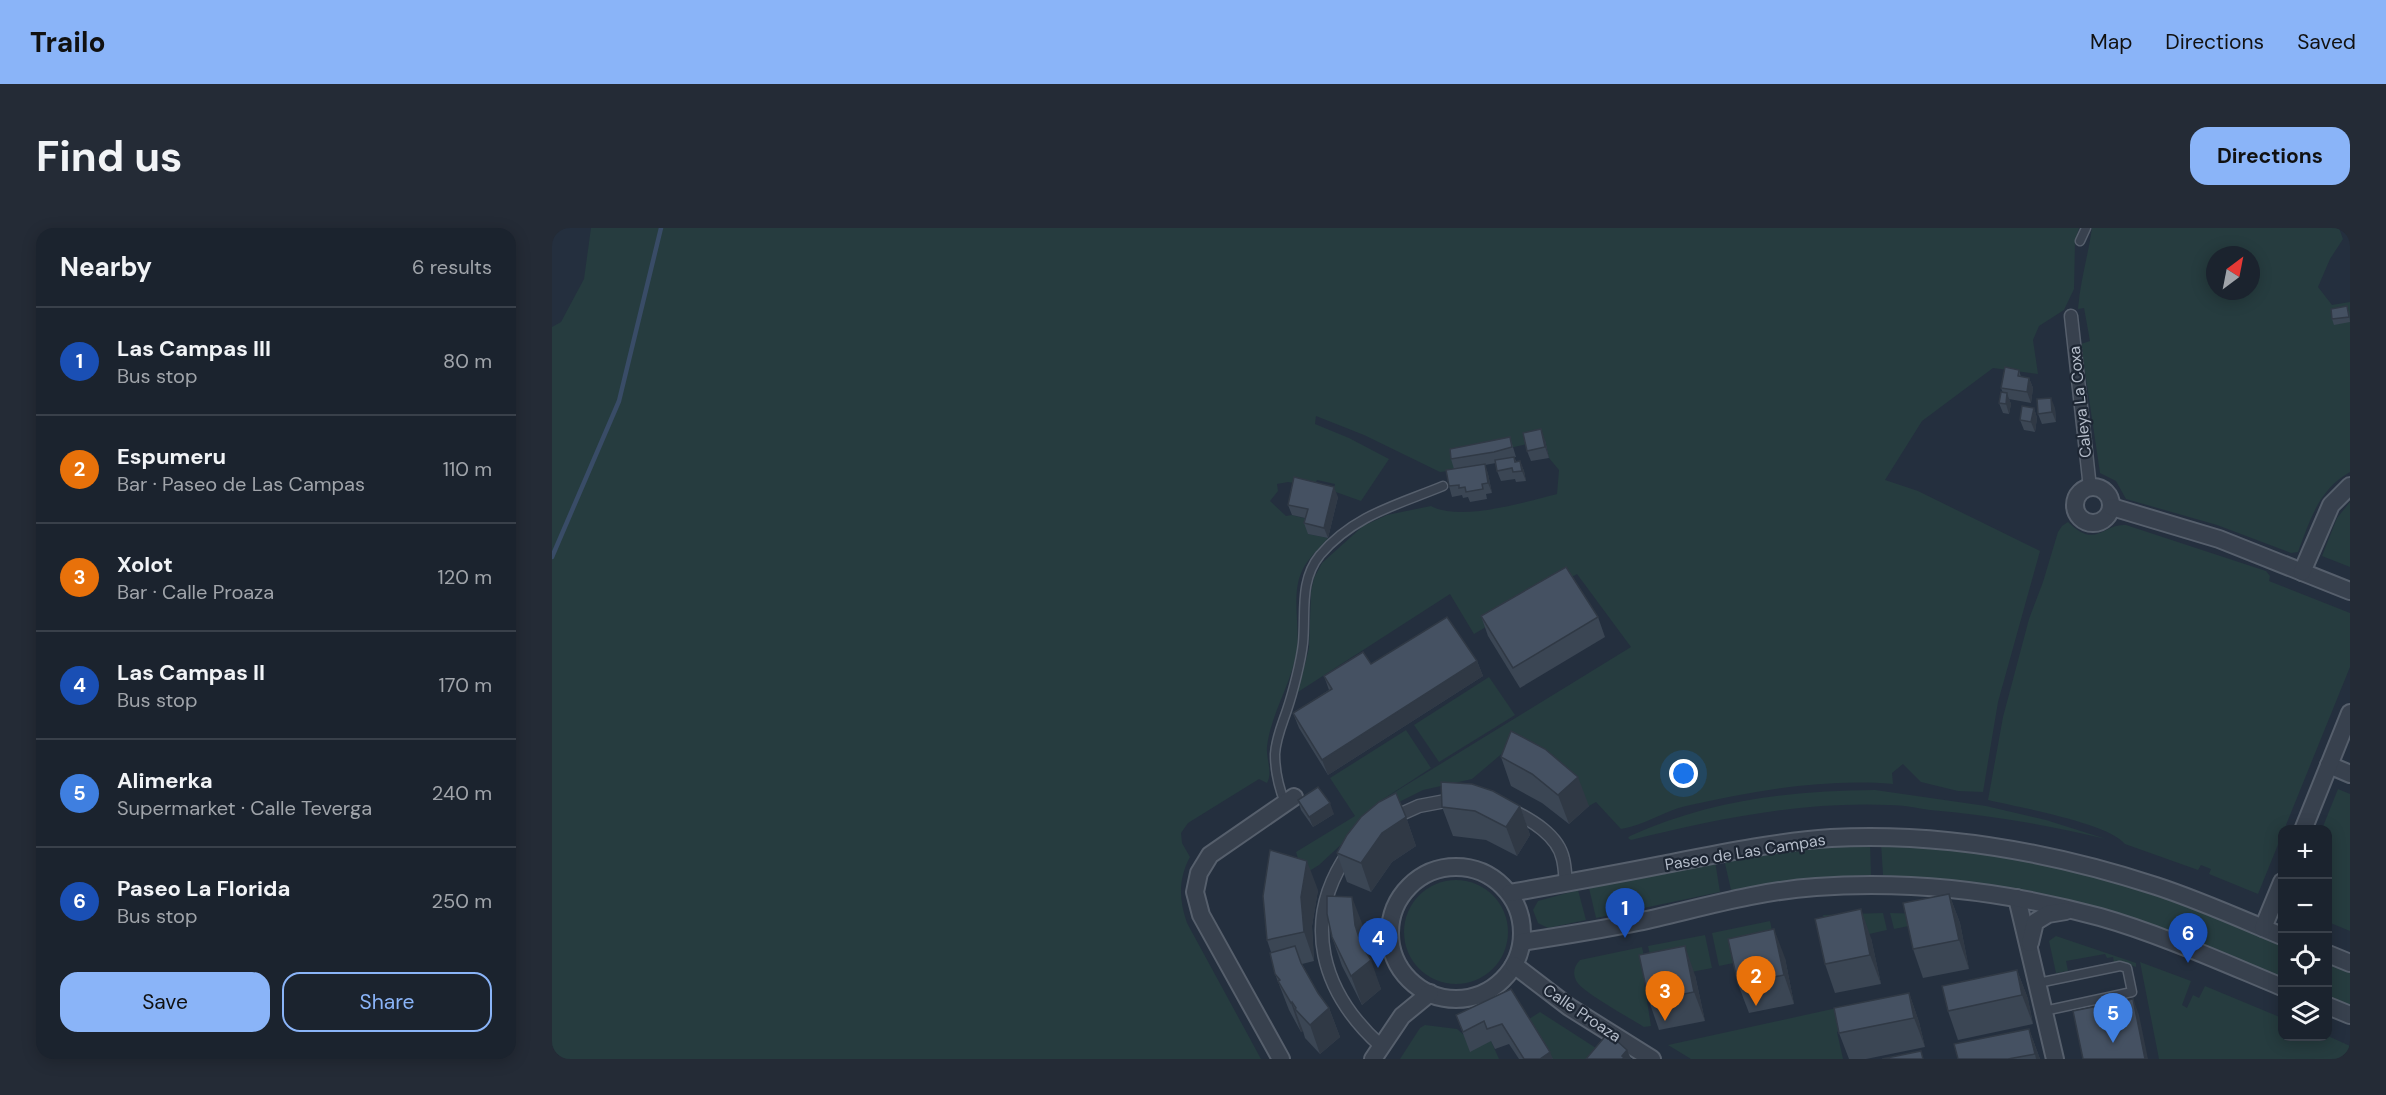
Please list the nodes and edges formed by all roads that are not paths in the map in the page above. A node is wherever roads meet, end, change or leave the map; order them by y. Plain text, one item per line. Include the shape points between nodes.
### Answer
1 (2086, 228) edge
2 (2080, 241) dead end
3 (2071, 316) dead end
4 (1443, 486) dead end
5 (2350, 486) edge
6 (2090, 488) junction
7 (2112, 507) junction
8 (2302, 572) junction
9 (2350, 591) edge
10 (2350, 713) edge
11 (2329, 765) junction
12 (2350, 774) edge
13 (1289, 800) joint
14 (1471, 800) edge
15 (1498, 806) edge
16 (1378, 825) edge
17 (2305, 825) edge
18 (1356, 844) edge
19 (1566, 884) junction
20 (1510, 893) junction
21 (2278, 894) edge
22 (2017, 898) junction
23 (2070, 910) junction
24 (2263, 928) junction
25 (2278, 934) edge
26 (1522, 942) junction
27 (2030, 944) junction
28 (2332, 956) edge
29 (2350, 963) edge
30 (1514, 965) junction
31 (1413, 983) junction
32 (2038, 983) junction
33 (2278, 985) edge
34 (1430, 993) junction
35 (2332, 1007) edge
36 (2044, 1011) junction
37 (2350, 1015) edge
38 (1402, 1016) junction
39 (1377, 1052) edge
40 (1281, 1059) edge
41 (1652, 1059) edge
42 (2055, 1059) edge

1 - 2 lane
3 - 6 street, Caleya La Coxa
4 - 13 lane via 1359,521 1327,547 1309,574 1304,591 1303,644 1275,755 1278,784
5 - 8 street via 2331,505
6 - 7 street via 2103,490
6 - 7 street via 2076,499 2079,517 2089,523 2101,522
7 - 8 street via 2219,540
8 - 9 street
10 - 11 street
11 - 12 street
11 - 17 street
13 - 40 street via 1210,855 1194,892 1201,915
14 - 16 street via 1431,803
15 - 19 street via 1531,820 1551,838 1563,857
18 - 39 street via 1337,871 1328,894 1323,947 1342,1002
19 - 20 street, Paseo de Las Campas
19 - 24 street, Paseo de Las Campas via 1719,853 1831,838 1955,841 2018,849 2084,864 2156,886
20 - 26 street via 1521,918
20 - 31 street via 1493,878 1467,867 1437,870 1411,885 1401,895 1391,930 1394,953
21 - 24 street
22 - 23 street
22 - 26 street via 1944,888 1816,887
22 - 27 street
23 - 27 street via 2048,914 2034,922
23 - 33 street via 2103,918
24 - 25 street, Paseo de Las Campas
26 - 30 street
27 - 32 street
28 - 29 street
30 - 34 street via 1492,988 1472,998
30 - 41 street, Calle Proaza via 1569,1007
31 - 34 street
31 - 38 street
32 - 36 street
32 - 36 lane via 2120,966 2127,968 2132,992
34 - 38 street
35 - 37 street
36 - 42 street
38 - 39 street

